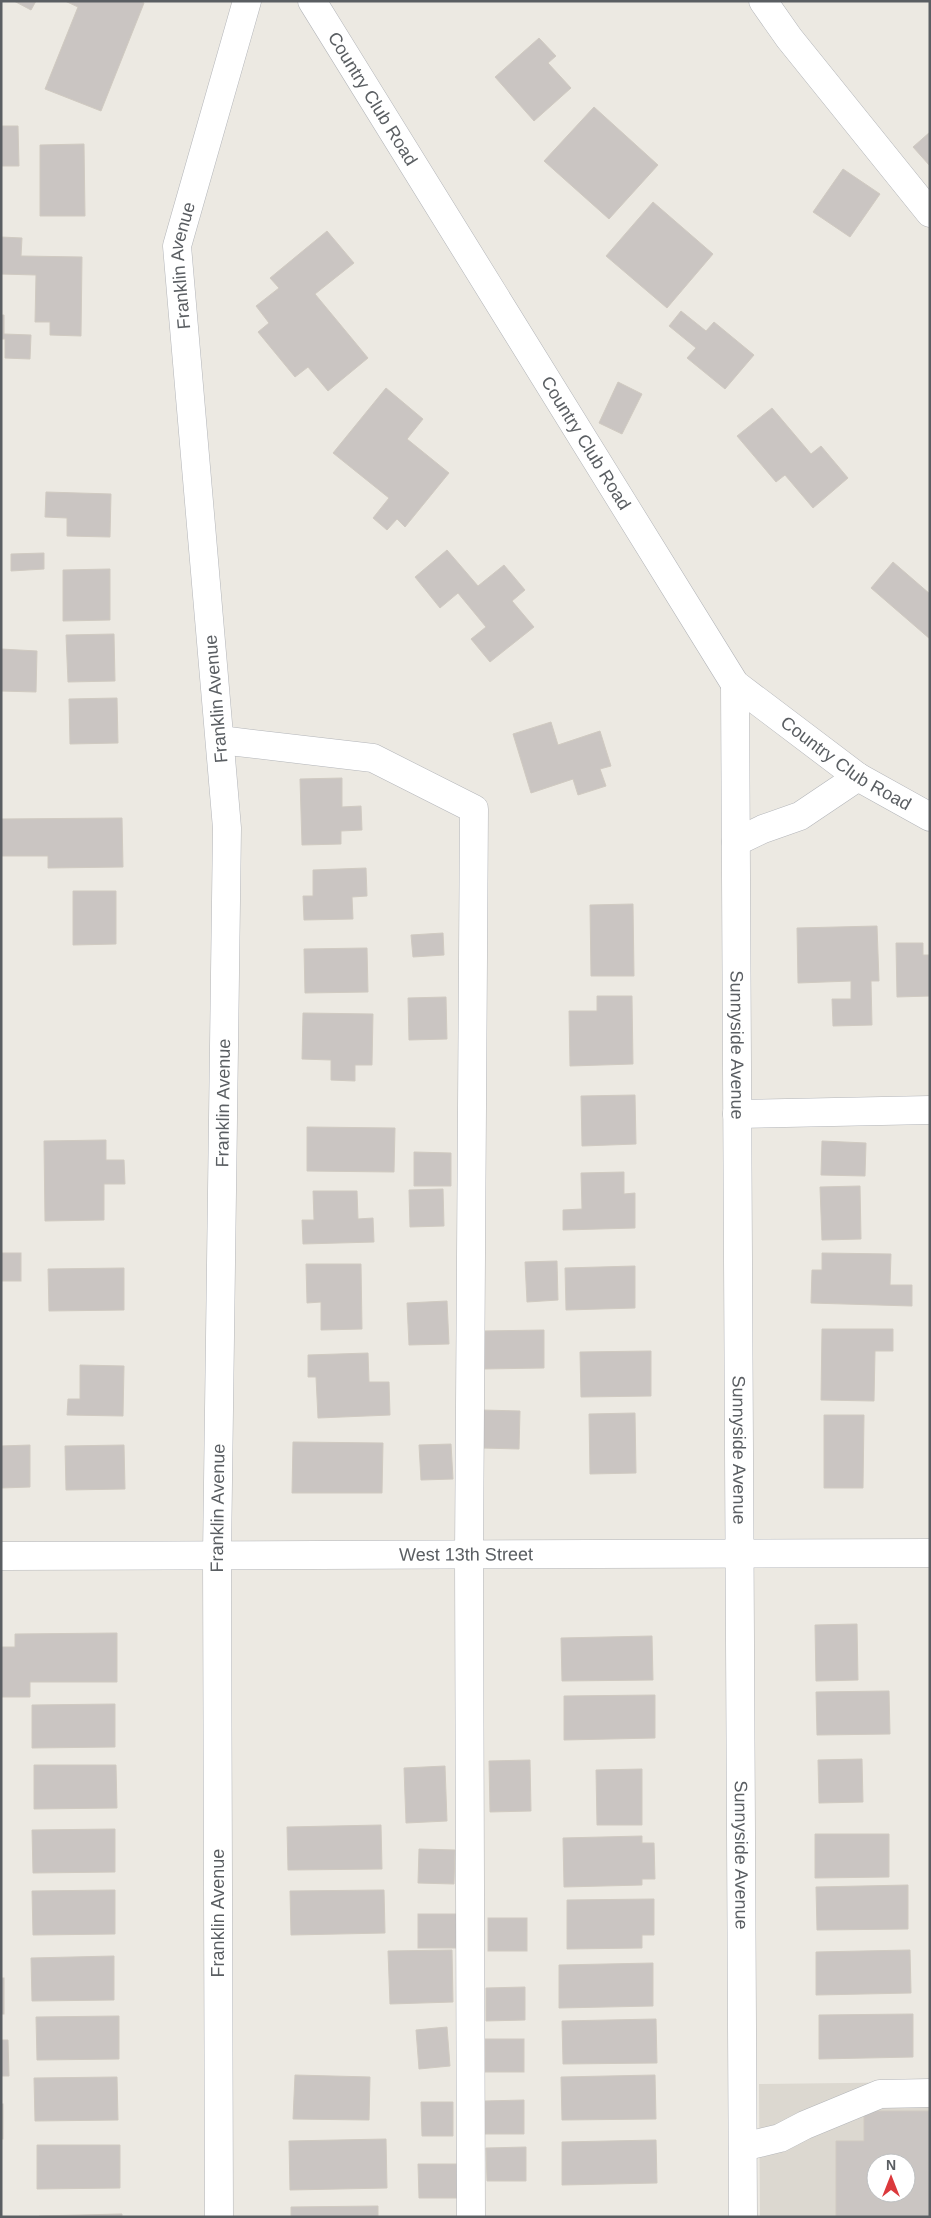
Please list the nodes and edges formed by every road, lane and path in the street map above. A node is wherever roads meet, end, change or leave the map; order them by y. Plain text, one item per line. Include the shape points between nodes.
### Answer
1 (247, 1) edge
2 (312, 1) edge
3 (763, 1) edge
4 (930, 213) edge
5 (735, 684) junction
6 (220, 740) junction
7 (858, 777) junction
8 (930, 818) edge
9 (736, 842) junction
10 (930, 1110) edge
11 (737, 1114) junction
12 (930, 1553) edge
13 (740, 1554) junction
14 (469, 1555) junction
15 (1, 1556) edge
16 (217, 1556) junction
17 (930, 2093) edge
18 (743, 2147) junction
19 (219, 2217) edge
20 (471, 2217) edge
21 (743, 2217) edge

1 - 6 street, Franklin Avenue via 177,246
2 - 5 street, Country Club Road
3 - 4 street
5 - 7 street, Country Club Road
5 - 9 street, Sunnyside Avenue
6 - 14 street via 373,758 474,810
6 - 16 street, Franklin Avenue via 227,828
7 - 8 street, Country Club Road
7 - 9 street via 800,816
9 - 11 street, Sunnyside Avenue
10 - 11 street
11 - 13 street, Sunnyside Avenue
12 - 13 street, West 13th Street
13 - 14 street, West 13th Street
13 - 18 street, Sunnyside Avenue
14 - 16 street, West 13th Street
14 - 20 street
15 - 16 street, West 13th Street
16 - 19 street, Franklin Avenue
17 - 18 street via 880,2094 780,2138
18 - 21 street, Sunnyside Avenue

